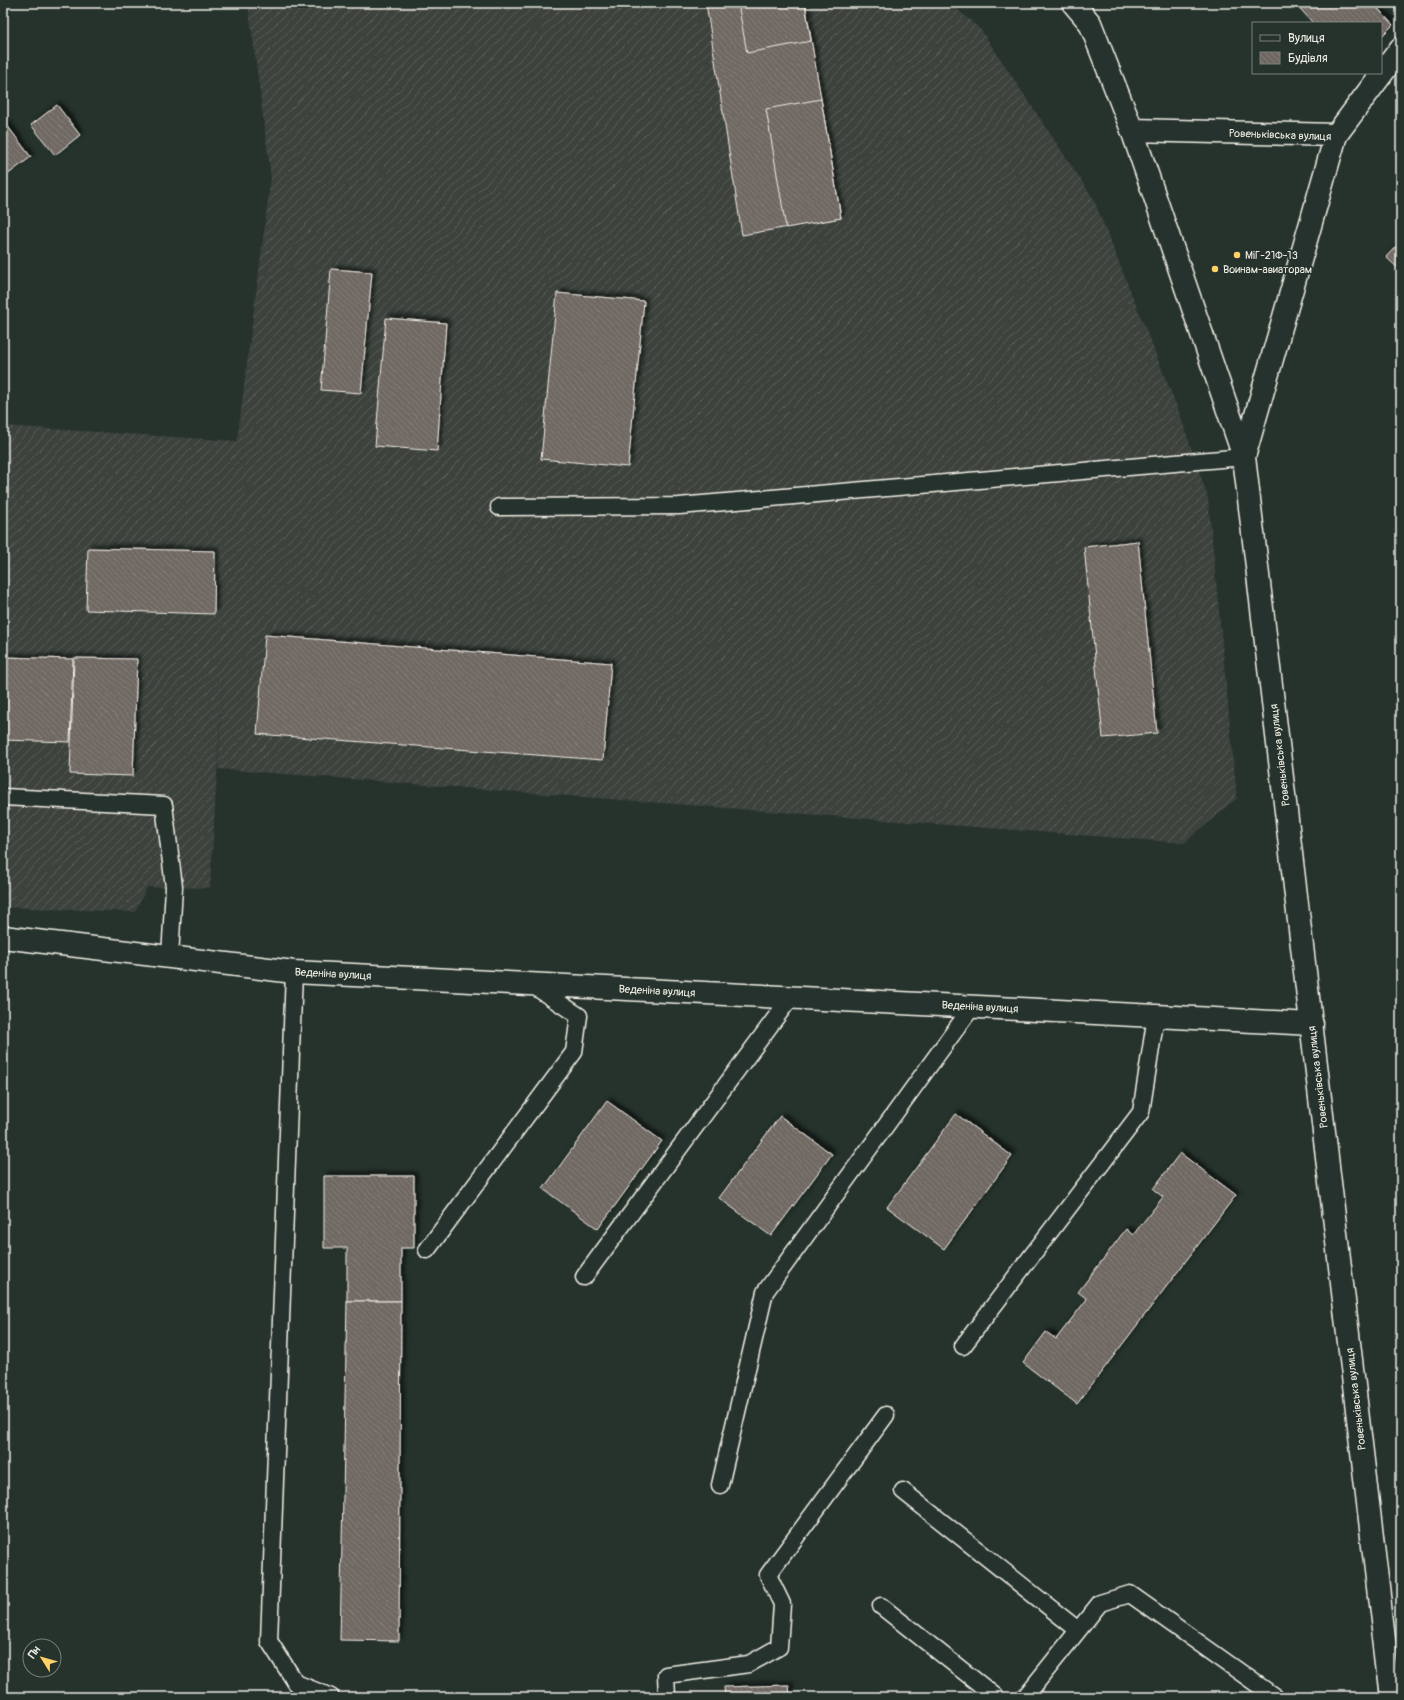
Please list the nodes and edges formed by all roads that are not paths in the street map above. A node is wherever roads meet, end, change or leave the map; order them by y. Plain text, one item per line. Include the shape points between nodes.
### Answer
1 (1073, 3) edge
2 (1401, 48) edge
3 (1382, 73) edge
4 (1382, 74) edge
5 (1132, 130) junction
6 (1336, 135) junction
7 (1244, 457) junction
8 (499, 507) dead end
9 (3, 796) edge
10 (3, 937) edge
11 (170, 957) junction
12 (294, 972) junction
13 (531, 984) junction
14 (791, 997) junction
15 (972, 1007) junction
16 (1156, 1016) junction
17 (1312, 1024) junction
18 (427, 1250) dead end
19 (584, 1277) dead end
20 (963, 1346) dead end
21 (886, 1415) dead end
22 (720, 1485) dead end
23 (903, 1491) dead end
24 (881, 1606) dead end
25 (1078, 1630) junction
26 (331, 1697) edge
27 (667, 1697) edge
28 (996, 1697) edge
29 (1024, 1697) edge
30 (1275, 1697) edge
31 (1391, 1697) edge

1 - 5 street, Ровеньківська вулиця via 1090,23
2 - 3 street
4 - 6 street
5 - 6 street, Ровеньківська вулиця
5 - 7 street, Ровеньківська вулиця
6 - 7 street, Ровеньківська вулиця
7 - 8 lane via 679,506
7 - 17 street, Ровеньківська вулиця
9 - 11 lane via 164,805 174,887
10 - 11 street, Веденіна вулиця
11 - 12 street, Веденіна вулиця
12 - 13 street, Веденіна вулиця
12 - 26 lane via 269,1641 296,1683
13 - 14 street, Веденіна вулиця
13 - 18 lane via 579,1016 574,1052
14 - 15 street, Веденіна вулиця
14 - 19 lane
15 - 16 street, Веденіна вулиця
15 - 22 lane via 765,1292
16 - 17 street, Веденіна вулиця
16 - 20 lane via 1141,1112
17 - 31 street, Ровеньківська вулиця
21 - 27 lane via 768,1575 782,1604 779,1647 749,1664 666,1675
23 - 25 lane
24 - 28 lane
25 - 29 lane
25 - 30 lane via 1100,1603 1130,1594

